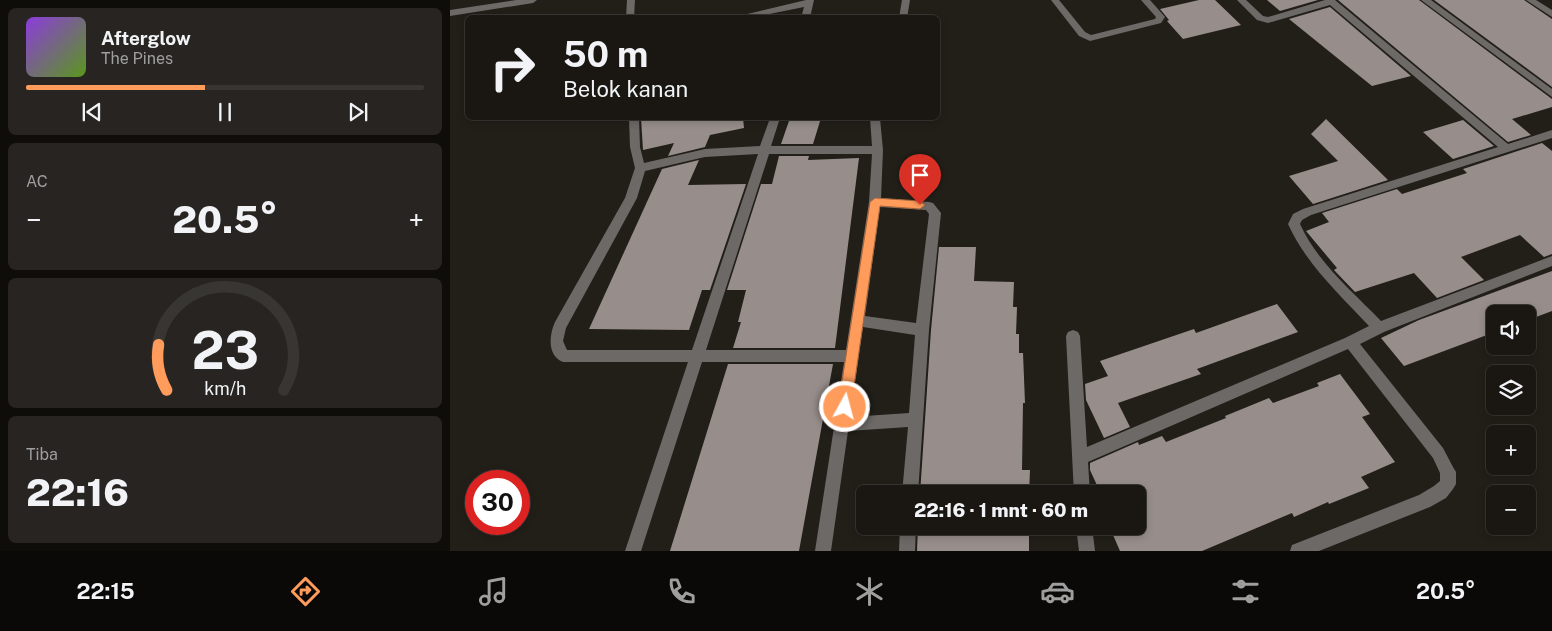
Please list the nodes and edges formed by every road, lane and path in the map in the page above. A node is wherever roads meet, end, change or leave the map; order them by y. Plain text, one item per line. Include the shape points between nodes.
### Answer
1 (533, 0) edge
2 (631, 0) edge
3 (906, 0) edge
4 (1055, 0) edge
5 (1145, 0) edge
6 (1241, 0) edge
7 (1425, 0) edge
8 (1530, 0) edge
9 (1330, 1) edge
10 (809, 2) edge
11 (450, 12) edge
12 (1552, 14) edge
13 (630, 15) edge
14 (749, 15) edge
15 (806, 15) edge
16 (903, 15) edge
17 (1552, 94) edge
18 (634, 120) edge
19 (774, 120) edge
20 (875, 120) edge
21 (1552, 134) edge
22 (1506, 148) junction
23 (764, 150) junction
24 (878, 150) junction
25 (640, 168) junction
26 (875, 202) junction
27 (1552, 261) edge
28 (858, 320) junction
29 (1379, 328) junction
30 (922, 330) junction
31 (1073, 336) dead end
32 (1350, 342) junction
33 (851, 356) junction
34 (698, 357) junction
35 (914, 420) junction
36 (843, 424) junction
37 (1078, 458) junction
38 (910, 485) edge
39 (1081, 485) edge
40 (908, 535) edge
41 (1085, 535) edge
42 (633, 551) edge
43 (823, 551) edge
44 (907, 551) edge
45 (1086, 551) edge
46 (1298, 551) edge

1 - 11 street
2 - 13 street
3 - 16 street
4 - 5 street via 1082,34 1094,38 1158,22 1161,17
6 - 9 street via 1260,18 1268,20
7 - 17 street
8 - 12 street
9 - 22 street
10 - 14 street
10 - 15 street
18 - 25 street
19 - 23 street
20 - 24 street
21 - 22 street
22 - 29 street via 1297,217 1294,224 1297,233
23 - 24 street
23 - 25 street via 705,153
23 - 34 street
24 - 26 street
25 - 34 street via 631,198 560,326 555,337 557,348 563,356
26 - 28 street
26 - 30 street via 929,206 935,213
27 - 29 street
28 - 30 street
28 - 33 street
29 - 32 street
30 - 35 street
31 - 37 street
32 - 37 street
32 - 46 street via 1438,453 1448,472 1448,484 1424,501
33 - 34 street
33 - 36 street
34 - 42 street
35 - 36 street
35 - 38 street
36 - 43 street
37 - 39 street
40 - 44 street
41 - 45 street

